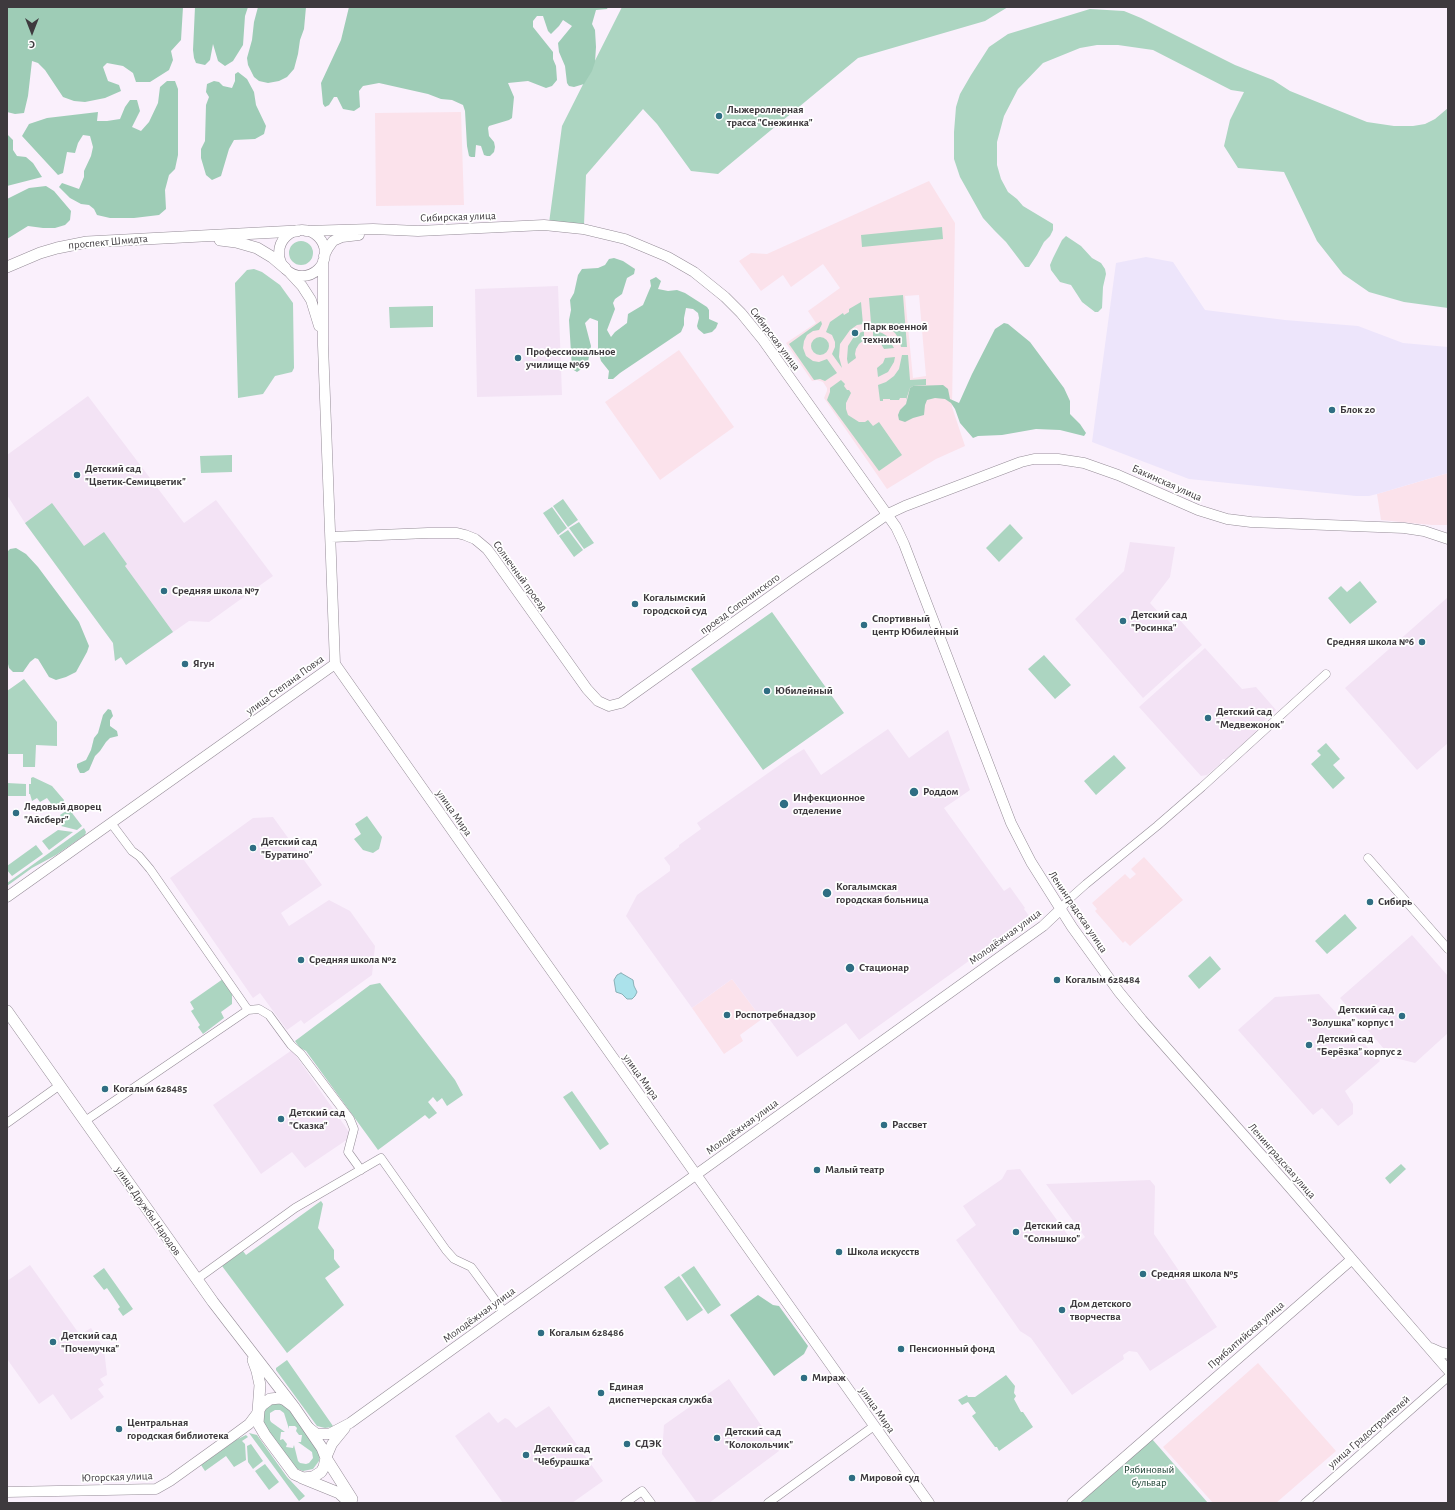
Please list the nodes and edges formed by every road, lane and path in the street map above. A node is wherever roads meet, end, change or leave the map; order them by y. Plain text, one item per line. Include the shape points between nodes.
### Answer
1 (407, 230) junction
2 (301, 231) junction
3 (189, 237) junction
4 (323, 260) junction
5 (7, 267) edge
6 (287, 270) junction
7 (323, 345) junction
8 (888, 514) junction
9 (331, 537) junction
10 (1448, 539) edge
11 (335, 664) junction
12 (1326, 674) dead end
13 (604, 705) joint
14 (111, 823) junction
15 (1368, 858) dead end
16 (7, 897) edge
17 (1061, 909) junction
18 (1448, 949) edge
19 (248, 1010) junction
20 (7, 1011) edge
21 (60, 1085) junction
22 (84, 1121) junction
23 (7, 1123) edge
24 (361, 1170) junction
25 (696, 1175) junction
26 (1351, 1260) junction
27 (197, 1280) junction
28 (504, 1312) junction
29 (1426, 1344) junction
30 (250, 1352) junction
31 (1448, 1354) edge
32 (1448, 1370) edge
33 (1448, 1377) edge
34 (294, 1407) junction
35 (258, 1412) junction
36 (350, 1424) junction
37 (307, 1426) junction
38 (874, 1426) junction
39 (234, 1435) junction
40 (264, 1435) junction
41 (326, 1458) junction
42 (298, 1476) junction
43 (7, 1492) edge
44 (350, 1503) edge
45 (354, 1503) edge
46 (626, 1503) edge
47 (651, 1503) edge
48 (768, 1503) edge
49 (929, 1503) edge
50 (1072, 1503) edge
51 (1305, 1503) edge

1 - 2 street, Сибирская улица
1 - 4 street, Сибирская улица via 342,237 330,244
1 - 8 street, Сибирская улица via 544,225 583,229 640,244 694,272 725,297 753,327
2 - 3 main road, проспект Шмидта
2 - 4 street via 314,234 321,240 324,249
2 - 6 street via 286,236 280,246 280,258
3 - 5 main road, проспект Шмидта via 103,240 74,244 40,253
3 - 6 main road, проспект Шмидта via 248,245 272,257
4 - 6 street via 316,271 308,275 296,275
4 - 7 street, улица Степана Повха
6 - 7 street, улица Степана Повха via 312,300
7 - 9 street, улица Степана Повха
8 - 10 street, Бакинская улица via 1008,466 1034,459 1058,459 1105,469 1198,510 1227,519 1404,528
8 - 13 street, проезд Сопочинского via 621,703 613,706
8 - 17 street, Ленинградская улица via 904,544 1011,823 1031,862
9 - 11 street, улица Степана Повха
9 - 13 street, Солнечный проезд via 428,533 465,535 475,539 493,557 587,689
11 - 14 street, улица Степана Повха
11 - 25 street, улица Мира
12 - 17 street, Молодёжная улица via 1202,787 1075,894
14 - 16 street, улица Степана Повха
14 - 19 street via 132,851 150,869
15 - 18 street
17 - 25 street, Молодёжная улица via 1043,926
17 - 26 street, Ленинградская улица via 1095,960 1129,1004
19 - 22 street
19 - 24 street via 259,1009 269,1015 291,1045 302,1054 350,1119 354,1129 348,1152
20 - 21 main road, улица Дружбы Народов
21 - 22 main road, улица Дружбы Народов
21 - 23 street
22 - 27 main road, улица Дружбы Народов
24 - 27 street via 295,1208
24 - 28 street via 381,1158 446,1250 454,1258 471,1267
25 - 28 street, Молодёжная улица
25 - 38 street, улица Мира
26 - 29 street
26 - 50 street, Прибалтийская улица
27 - 30 main road, улица Дружбы Народов
28 - 36 street, Молодёжная улица
29 - 31 street
29 - 32 street
30 - 34 main road, улица Дружбы Народов
30 - 35 main road via 258,1371 260,1385
33 - 51 street, улица Градостроителей
34 - 35 main road, улица Дружбы Народов via 285,1400 275,1398 266,1402
34 - 37 main road, улица Дружбы Народов
35 - 39 street, Югорская улица via 252,1421
35 - 40 main road via 258,1423
36 - 37 street via 324,1434 317,1434
36 - 41 street via 332,1444
37 - 41 main road, улица Дружбы Народов
38 - 48 street
38 - 49 street, улица Мира
39 - 40 street via 250,1430
39 - 43 street, Югорская улица via 156,1489
40 - 42 main road via 290,1470
41 - 42 main road via 324,1467 317,1475 308,1478
41 - 45 main road, улица Дружбы Народов
42 - 44 main road via 339,1493
46 - 47 street via 642,1491

